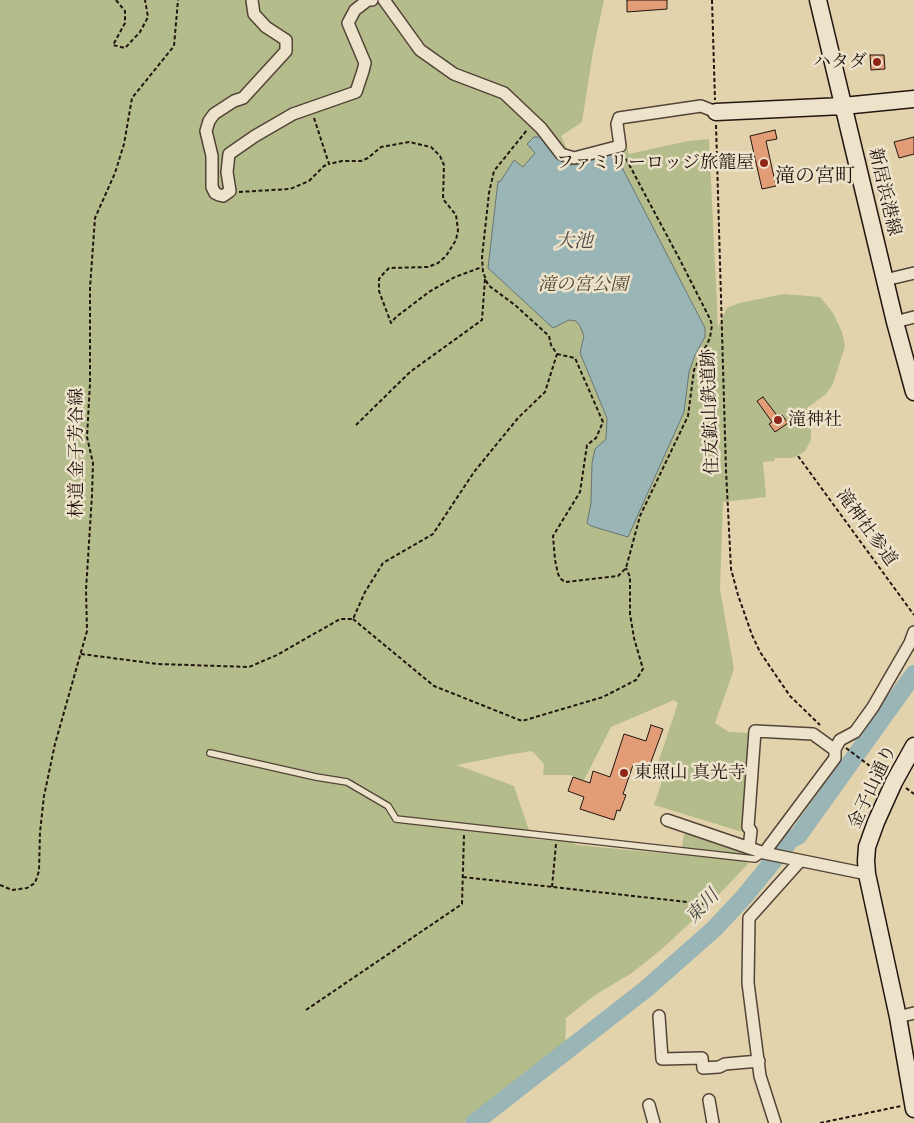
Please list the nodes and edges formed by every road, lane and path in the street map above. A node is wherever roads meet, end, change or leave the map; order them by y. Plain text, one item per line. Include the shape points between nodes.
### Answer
1 (116, 0) edge
2 (145, 0) edge
3 (178, 0) edge
4 (252, 0) edge
5 (372, 0) edge
6 (384, 0) edge
7 (712, 0) edge
8 (818, 0) edge
9 (914, 99) edge
10 (843, 106) junction
11 (716, 112) junction
12 (321, 115) dead end
13 (526, 131) dead end
14 (620, 146) junction
15 (329, 164) junction
16 (229, 192) junction
17 (482, 267) junction
18 (914, 273) edge
19 (485, 278) junction
20 (884, 280) junction
21 (914, 317) edge
22 (895, 322) junction
23 (557, 354) junction
24 (914, 392) edge
25 (356, 425) dead end
26 (798, 456) dead end
27 (626, 568) junction
28 (914, 615) edge
29 (353, 620) junction
30 (914, 632) edge
31 (81, 654) junction
32 (824, 728) dead end
33 (840, 746) junction
34 (210, 753) dead end
35 (912, 755) edge
36 (876, 770) dead end
37 (667, 820) dead end
38 (464, 826) junction
39 (557, 837) junction
40 (749, 848) junction
41 (765, 853) junction
42 (798, 860) junction
43 (867, 874) junction
44 (463, 877) junction
45 (0, 885) edge
46 (552, 887) junction
47 (705, 904) dead end
48 (306, 1010) dead end
49 (906, 1015) edge
50 (659, 1016) dead end
51 (759, 1061) junction
52 (709, 1100) dead end
53 (649, 1105) dead end
54 (913, 1106) edge
55 (654, 1123) edge
56 (713, 1123) edge
57 (775, 1123) edge
58 (820, 1123) edge

1 - 2 path via 125,11 125,23 113,45 124,48 140,32 148,16
3 - 31 path, 林道 金子芳谷線 via 174,46 132,98 124,144 95,218 87,437 93,463 92,495 86,631
4 - 16 street via 254,14 266,27 286,40 286,51 243,98 214,114 208,121 206,131 212,156 212,187 219,195
5 - 16 street via 355,10 348,23 364,63 356,92 293,114 229,154
6 - 14 street via 420,50 454,74 504,93 541,128 561,154 574,158
7 - 11 path, 住友鉱山鉄道跡
8 - 10 street, 新居浜港線
9 - 10 street
10 - 11 street
10 - 20 street, 新居浜港線
11 - 14 street via 700,106 619,118 616,124
11 - 32 path, 住友鉱山鉄道跡 via 731,568 743,611 760,652 790,696
12 - 15 path via 314,118
13 - 17 path via 494,171 488,193
14 - 27 path via 712,325 710,338 694,370 688,416 640,516
15 - 16 path via 309,181 290,189
15 - 17 path via 360,161 381,148 409,142 431,147 444,165 443,199 456,215 456,240 438,262 428,267 388,268 379,279 379,291 391,324 434,289
17 - 19 path
18 - 20 street
19 - 23 path via 488,285 550,336 551,346
19 - 25 path via 482,320 410,372
20 - 22 street, 新居浜港線
21 - 22 street
22 - 24 street, 新居浜港線
23 - 27 path via 575,358 603,422 596,438 587,445 580,492 553,536 558,574 565,582 618,576
23 - 29 path via 546,392 518,418 474,472 434,534 383,563
26 - 28 path, 滝神社参道
27 - 29 path via 630,576 634,638 643,669 636,680 603,697 522,721 434,686
29 - 31 path via 340,619 249,667 158,664
30 - 33 street via 873,707
31 - 45 path, 林道 金子芳谷線 via 44,796 39,871 35,883 12,890
33 - 36 path
33 - 40 street via 812,734 755,731
33 - 41 street via 835,758
34 - 38 lane via 347,782 388,806 396,819
35 - 43 street, 金子山通り via 894,782 876,822 867,847
37 - 40 street
38 - 39 lane
38 - 44 path
39 - 41 lane via 755,859
39 - 46 path
40 - 41 street
41 - 42 street
42 - 43 street
42 - 51 street via 749,918 748,983
43 - 49 street, 金子山通り
44 - 46 path
44 - 48 path via 462,904
46 - 47 path
49 - 54 street, 金子山通り
50 - 51 street via 662,1059 702,1058 703,1068
51 - 57 street via 762,1086
52 - 56 street
53 - 55 street
54 - 58 path

